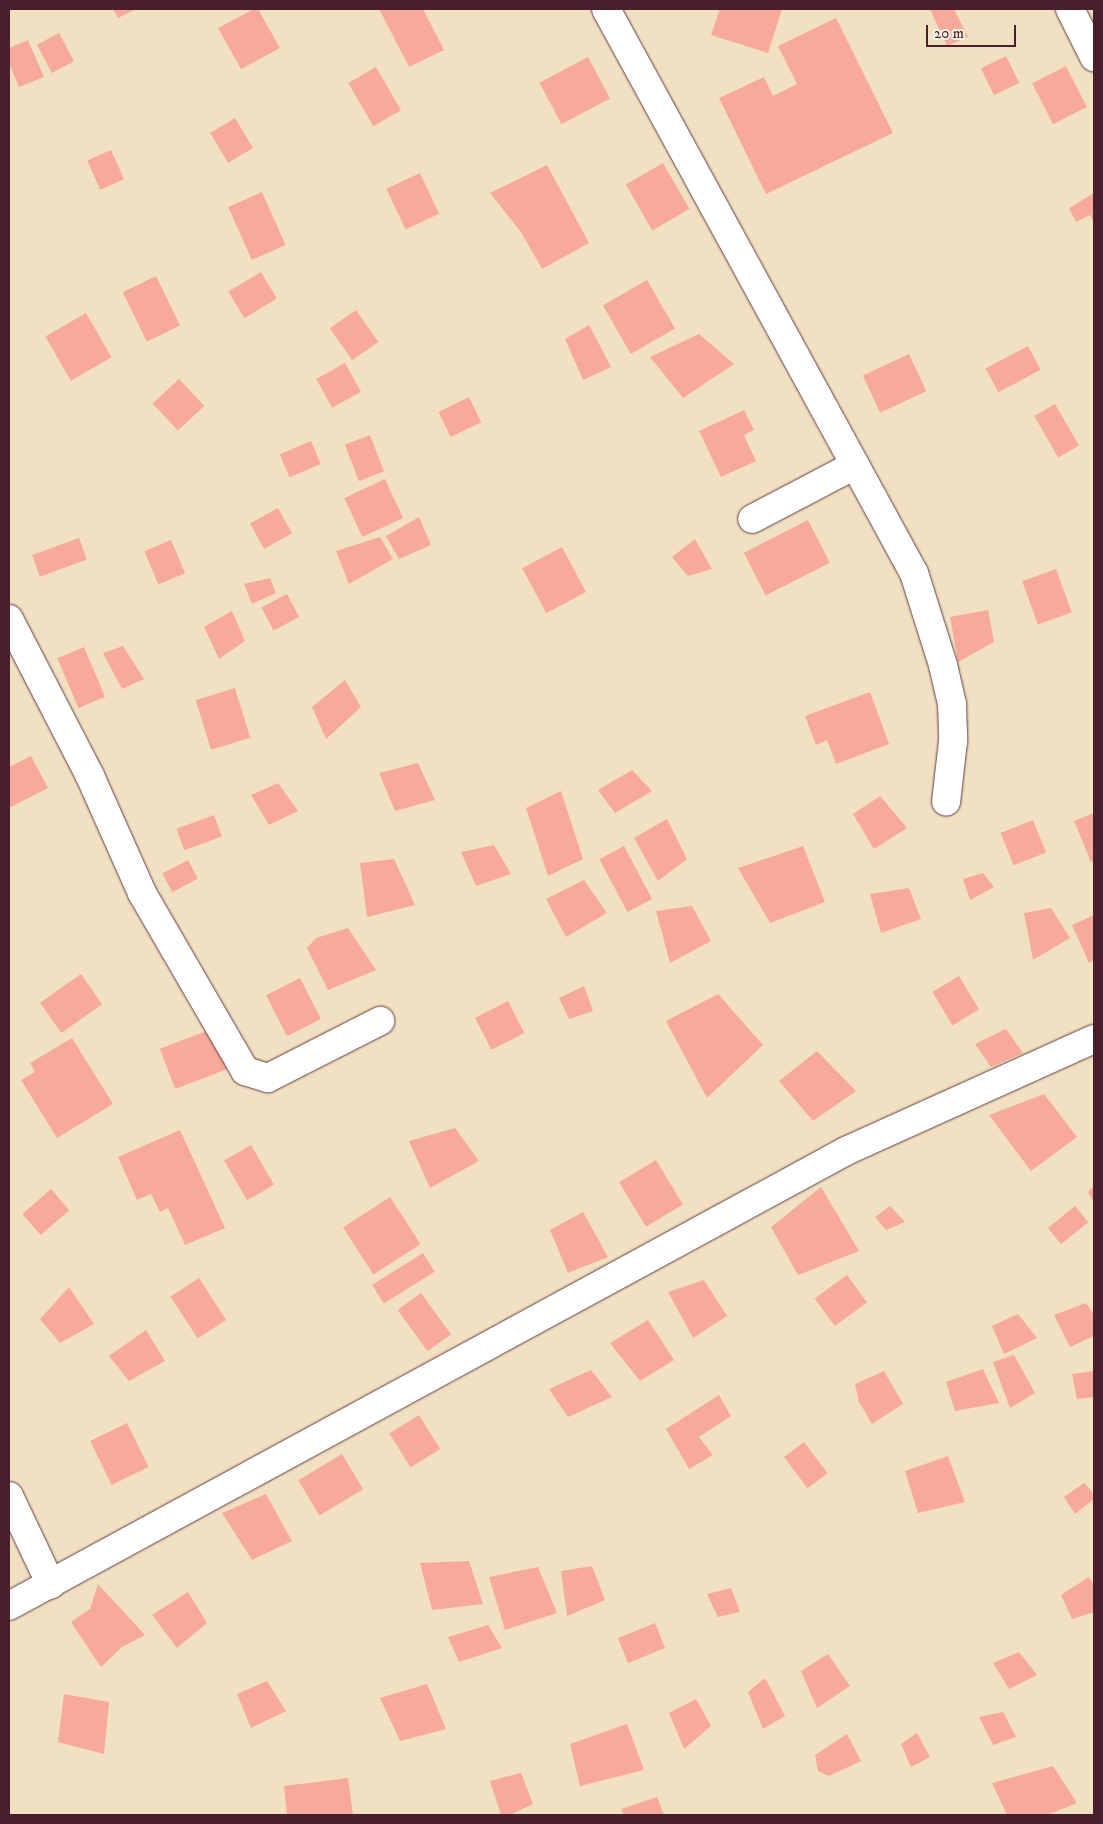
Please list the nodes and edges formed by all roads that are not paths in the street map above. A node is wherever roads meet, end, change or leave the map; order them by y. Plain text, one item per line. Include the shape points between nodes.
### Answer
1 (606, 9) edge
2 (1070, 9) edge
3 (1094, 57) edge
4 (855, 465) junction
5 (752, 519) dead end
6 (9, 619) edge
7 (946, 802) dead end
8 (380, 1021) dead end
9 (1094, 1039) edge
10 (9, 1496) edge
11 (51, 1586) junction
12 (9, 1606) edge

1 - 4 street
2 - 3 street
4 - 5 street
4 - 7 street via 914,573 943,665 952,713
6 - 8 street via 90,776 142,893 245,1071 268,1078
9 - 11 street via 846,1150 237,1479
10 - 11 street
11 - 12 street

